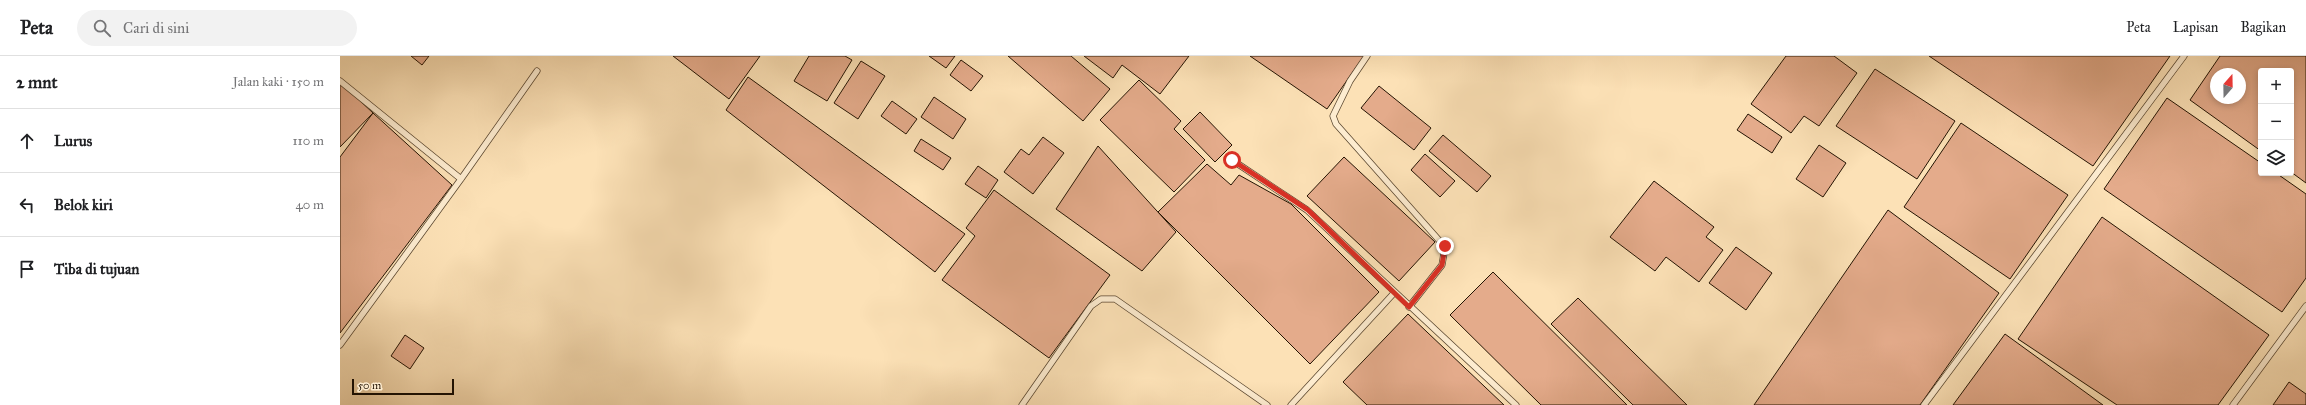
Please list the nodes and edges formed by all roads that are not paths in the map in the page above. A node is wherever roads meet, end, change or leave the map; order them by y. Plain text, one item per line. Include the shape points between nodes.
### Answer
1 (1367, 56) edge
2 (2184, 56) edge
3 (537, 71) dead end
4 (340, 81) edge
5 (1232, 160) dead end
6 (461, 179) junction
7 (1394, 293) junction
8 (2306, 306) edge
9 (1409, 307) junction
10 (340, 345) edge
11 (1022, 405) edge
12 (1267, 405) edge
13 (1290, 405) edge
14 (1516, 405) edge
15 (1924, 405) edge
16 (2233, 405) edge

1 - 9 lane via 1350,81 1332,116 1336,124 1445,246 1442,265
2 - 15 lane
3 - 6 lane
4 - 6 lane
5 - 7 lane via 1308,210
6 - 10 lane
7 - 9 lane
7 - 13 lane
8 - 16 lane
9 - 14 lane
11 - 12 lane via 1091,306 1101,299 1115,299

